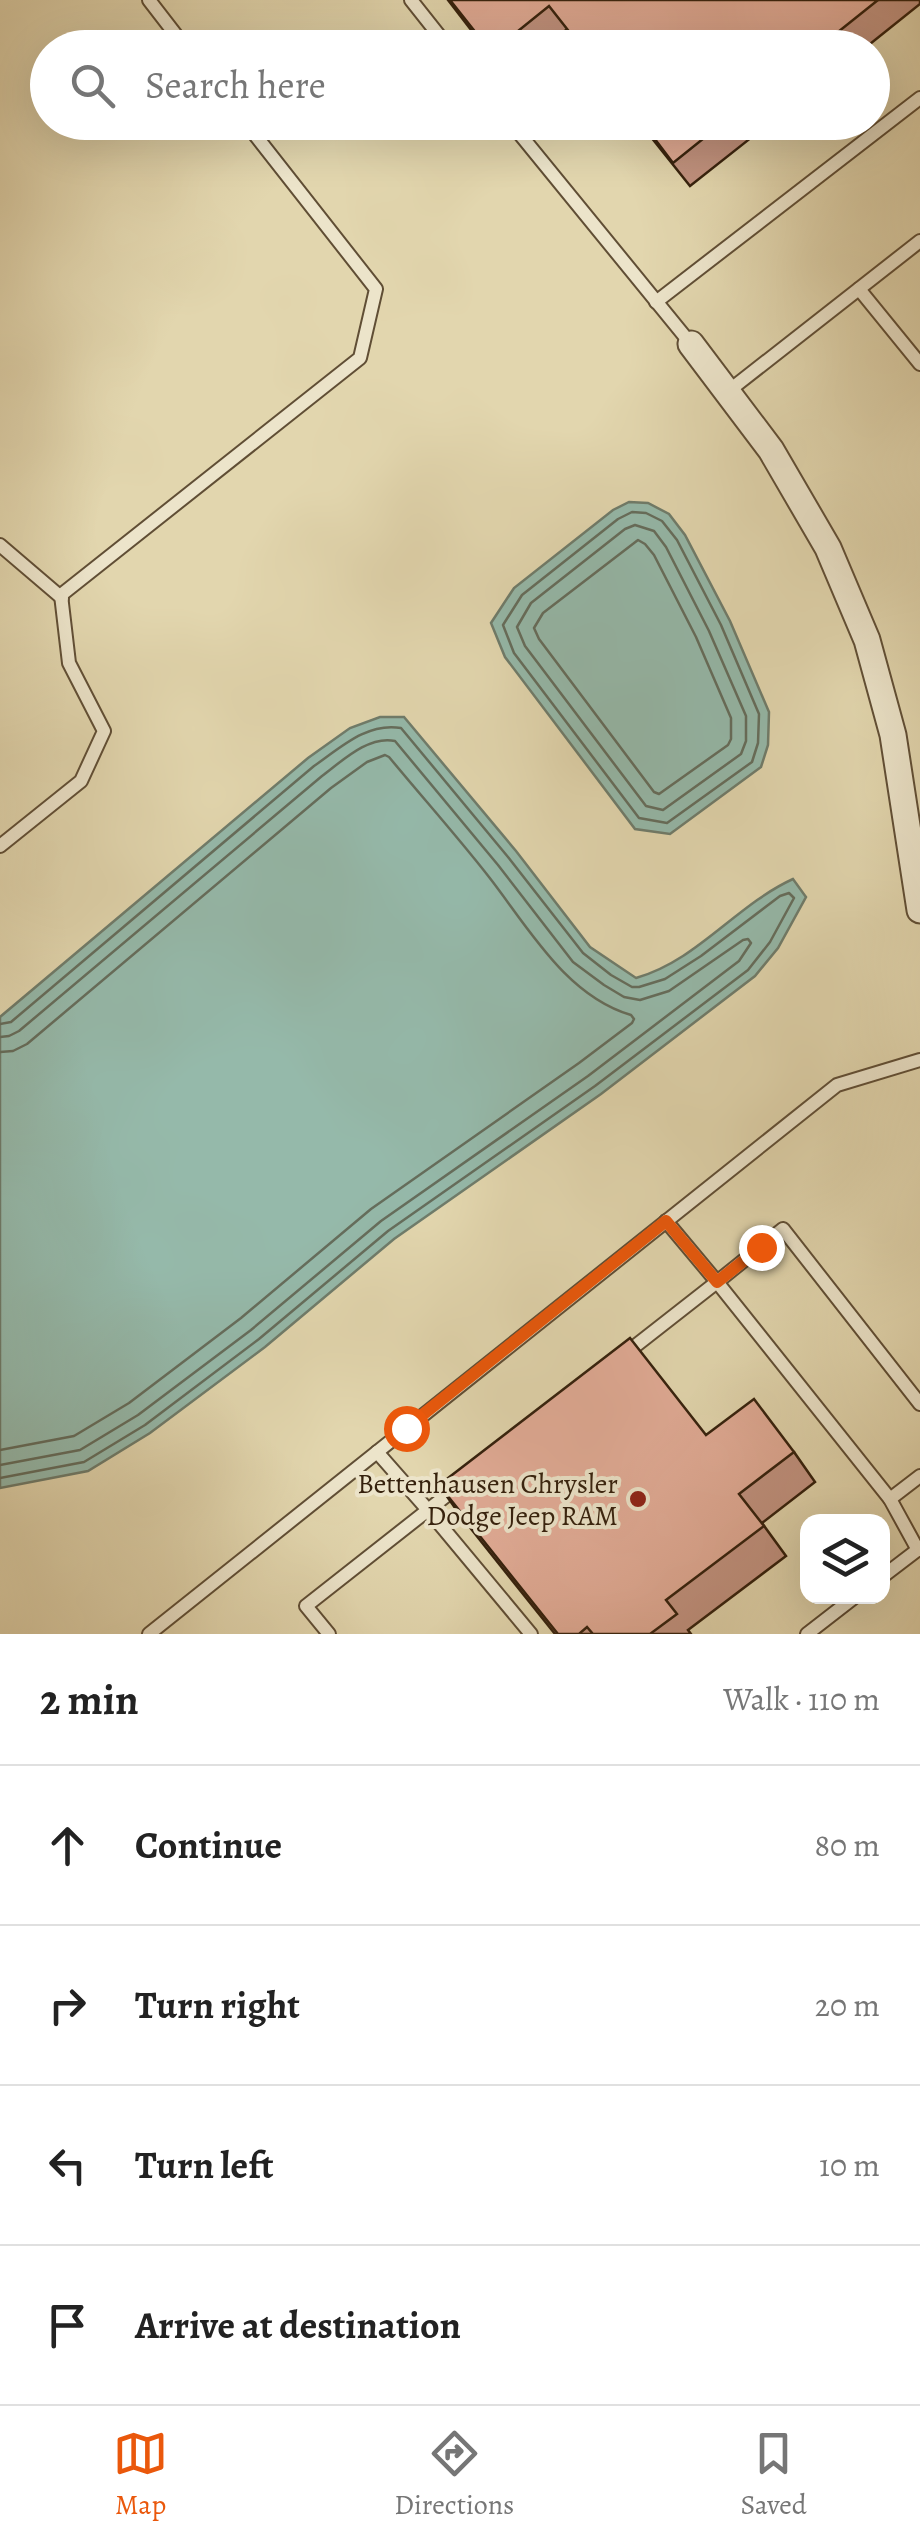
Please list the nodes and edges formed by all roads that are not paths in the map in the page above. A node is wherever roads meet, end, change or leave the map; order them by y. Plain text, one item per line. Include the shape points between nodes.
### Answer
1 (149, 0) edge
2 (411, 0) edge
3 (172, 30) edge
4 (435, 30) edge
5 (920, 98) edge
6 (890, 121) edge
7 (259, 140) edge
8 (525, 140) edge
9 (866, 140) edge
10 (920, 241) edge
11 (858, 289) junction
12 (656, 302) junction
13 (691, 344) joint
14 (920, 364) edge
15 (726, 393) junction
16 (0, 545) edge
17 (62, 598) junction
18 (0, 846) edge
19 (920, 910) edge
20 (920, 1060) edge
21 (666, 1221) junction
22 (717, 1282) junction
23 (610, 1366) edge
24 (920, 1404) edge
25 (378, 1452) junction
26 (473, 1474) edge
27 (920, 1476) edge
28 (890, 1499) junction
29 (428, 1510) junction
30 (919, 1549) edge
31 (890, 1571) edge
32 (846, 1604) edge
33 (149, 1634) edge
34 (329, 1634) edge
35 (530, 1634) edge
36 (807, 1634) edge

1 - 3 lane
2 - 4 lane
5 - 6 lane
7 - 17 lane via 376,289 360,358
8 - 12 lane
9 - 12 lane
10 - 11 lane
11 - 14 lane
11 - 15 lane
12 - 13 lane
13 - 15 street
15 - 19 street via 771,450 828,548 867,640 893,735
16 - 17 lane
17 - 18 lane via 69,663 104,731 81,781
20 - 21 lane via 837,1086
21 - 22 lane
21 - 25 lane
22 - 23 lane
22 - 24 lane via 783,1230
22 - 28 lane
25 - 29 lane
25 - 33 lane
26 - 29 lane
27 - 28 lane
28 - 30 lane
29 - 34 lane via 306,1606
29 - 35 lane
30 - 31 lane
32 - 36 lane

